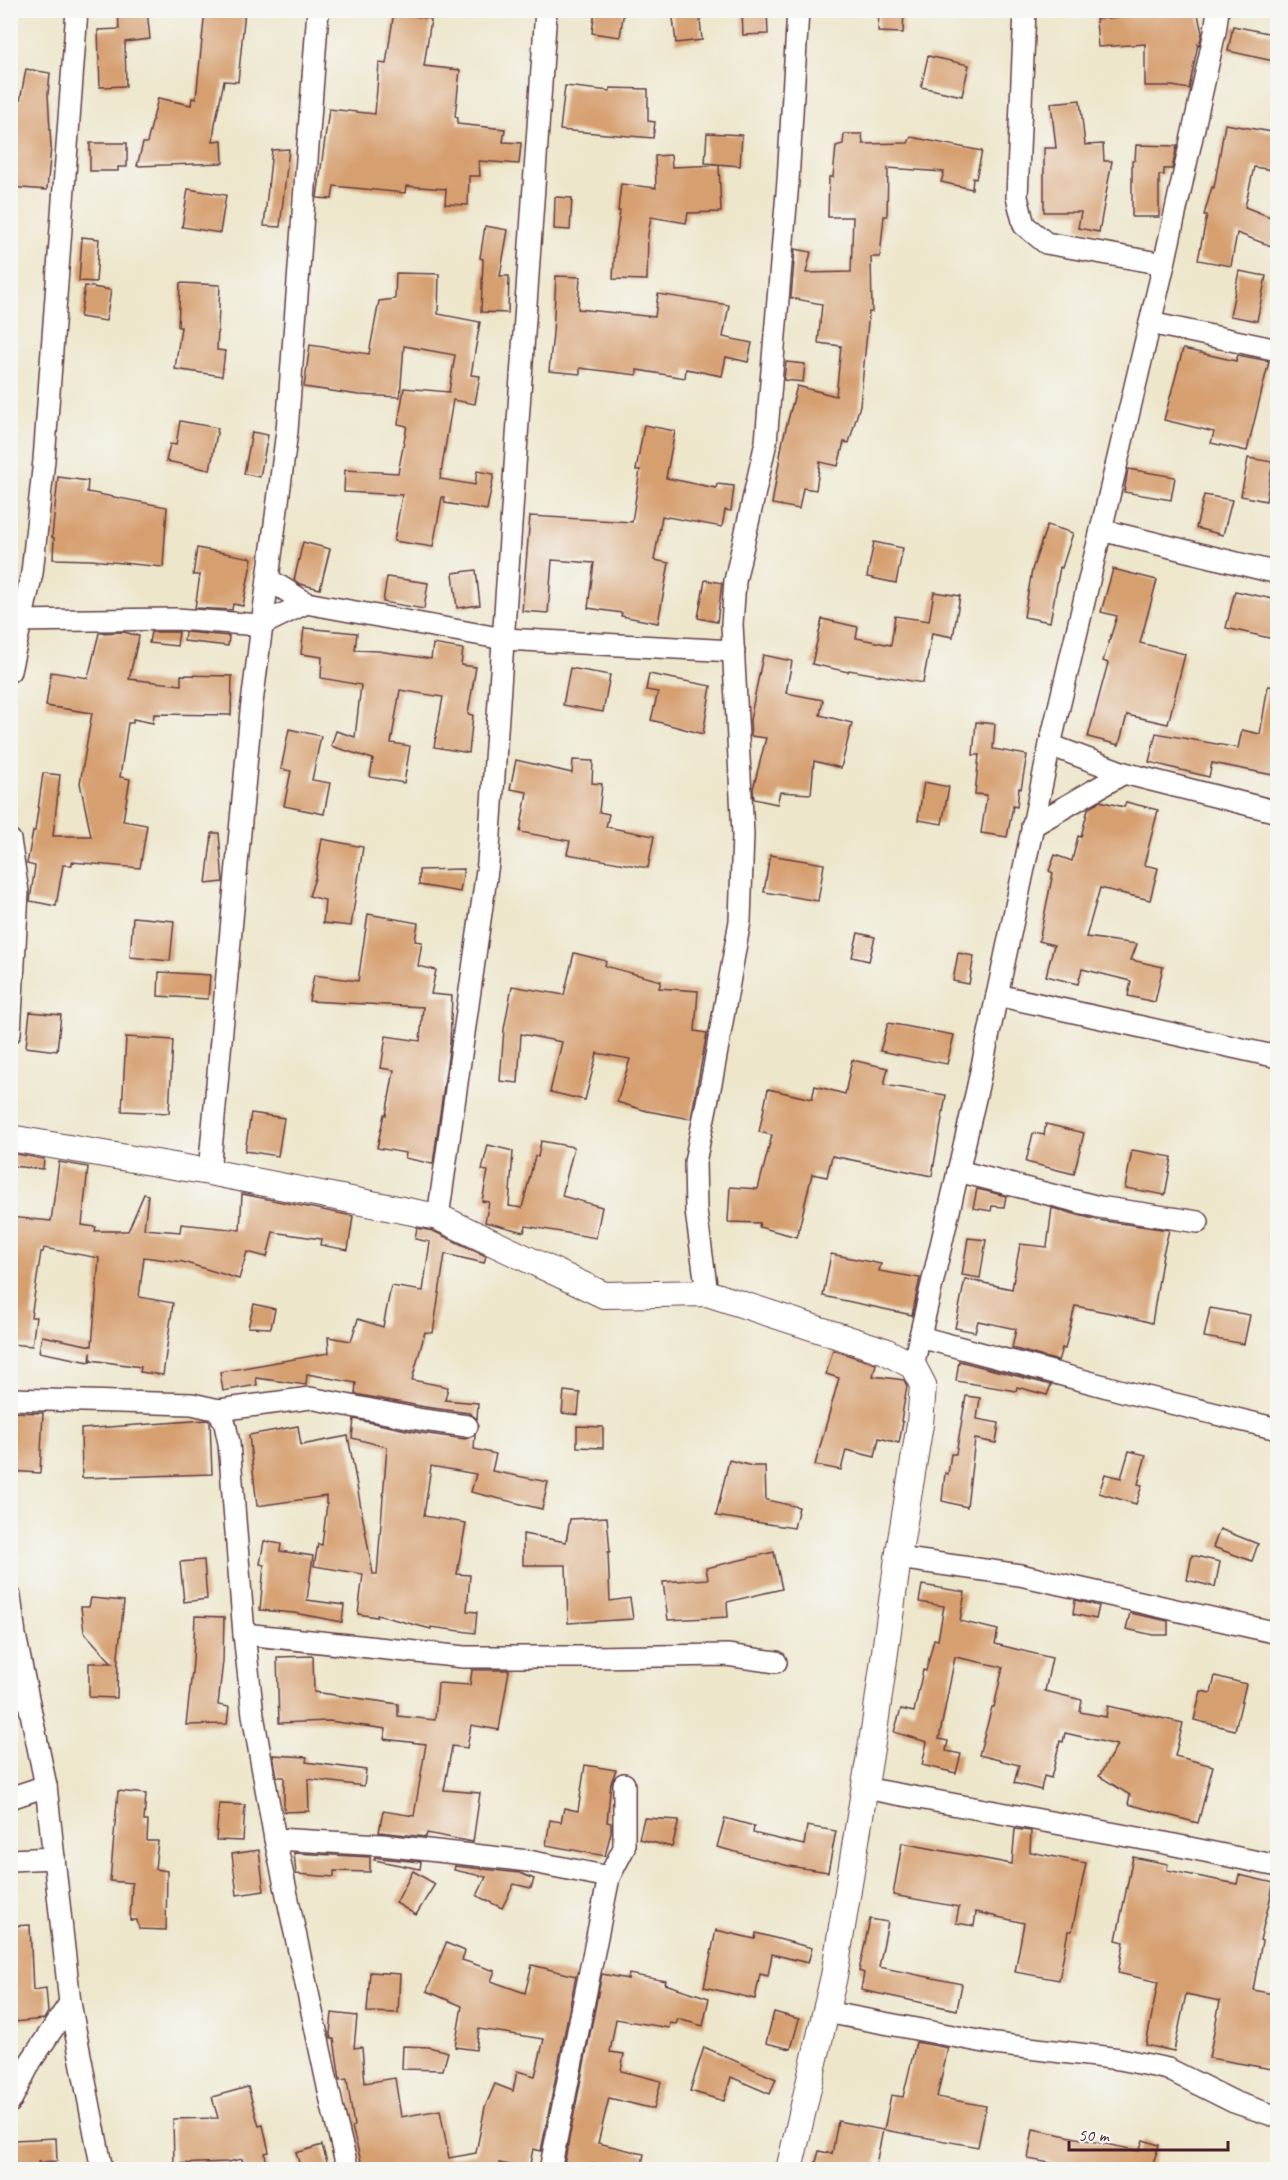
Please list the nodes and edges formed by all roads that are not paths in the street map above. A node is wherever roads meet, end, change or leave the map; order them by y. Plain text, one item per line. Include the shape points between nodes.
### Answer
1 (77, 10) edge
2 (318, 10) edge
3 (546, 10) edge
4 (798, 10) edge
5 (1025, 10) edge
6 (1218, 10) edge
7 (1164, 264) junction
8 (1150, 323) junction
9 (1278, 350) edge
10 (1101, 530) junction
11 (1278, 573) edge
12 (268, 579) junction
13 (306, 603) junction
14 (16, 621) edge
15 (261, 625) junction
16 (504, 639) junction
17 (734, 651) junction
18 (10, 671) edge
19 (1050, 745) junction
20 (1124, 773) junction
21 (1278, 812) edge
22 (1032, 826) junction
23 (10, 840) edge
24 (14, 892) edge
25 (997, 995) junction
26 (10, 1033) edge
27 (1278, 1057) edge
28 (10, 1138) edge
29 (958, 1171) junction
30 (209, 1172) junction
31 (438, 1217) junction
32 (1198, 1222) dead end
33 (707, 1293) junction
34 (920, 1337) junction
35 (913, 1366) junction
36 (10, 1399) edge
37 (219, 1410) junction
38 (467, 1426) dead end
39 (1278, 1429) edge
40 (898, 1558) junction
41 (10, 1596) edge
42 (244, 1634) junction
43 (1278, 1634) edge
44 (776, 1662) dead end
45 (624, 1784) dead end
46 (46, 1786) junction
47 (864, 1788) junction
48 (10, 1798) edge
49 (275, 1839) junction
50 (54, 1858) junction
51 (10, 1860) edge
52 (1278, 1866) edge
53 (609, 1877) junction
54 (70, 2003) junction
55 (826, 2012) junction
56 (10, 2102) edge
57 (1278, 2117) edge
58 (102, 2169) edge
59 (348, 2169) edge
60 (550, 2169) edge
61 (789, 2169) edge

1 - 14 street via 44,460 32,573
2 - 12 street via 287,431
3 - 16 street
4 - 17 street via 766,442 735,581
5 - 7 street via 1017,197 1024,225 1046,243
6 - 7 street
7 - 8 street
8 - 9 street
8 - 10 street
10 - 11 street
10 - 19 street
12 - 13 street
12 - 15 street
13 - 15 street
13 - 16 street
14 - 15 street via 176,619
14 - 18 street
15 - 30 street
16 - 17 street
16 - 31 street via 488,863
17 - 33 street via 743,834 740,921 695,1162 696,1211
19 - 20 street
19 - 22 street
20 - 21 street
20 - 22 street
22 - 25 street
23 - 24 street
24 - 26 street
25 - 27 street
25 - 29 street
28 - 30 street
29 - 32 street via 1099,1207
29 - 34 street
30 - 31 street
31 - 33 street via 604,1295
33 - 35 street via 885,1351
34 - 35 street
34 - 39 street
35 - 40 street via 923,1385 920,1424
36 - 37 street via 192,1404
37 - 38 street via 310,1398
37 - 42 street via 229,1443
40 - 43 street via 1020,1575
40 - 47 street
41 - 46 street
42 - 44 street via 464,1657 727,1654
42 - 49 street via 253,1715
45 - 53 street via 624,1848
46 - 48 street
46 - 50 street
47 - 52 street
47 - 55 street
49 - 53 street via 382,1845 505,1859
49 - 59 street
50 - 51 street
50 - 54 street
53 - 60 street
54 - 56 street
54 - 58 street
55 - 57 street via 995,2044 1120,2059 1168,2069 1234,2102
55 - 61 street

